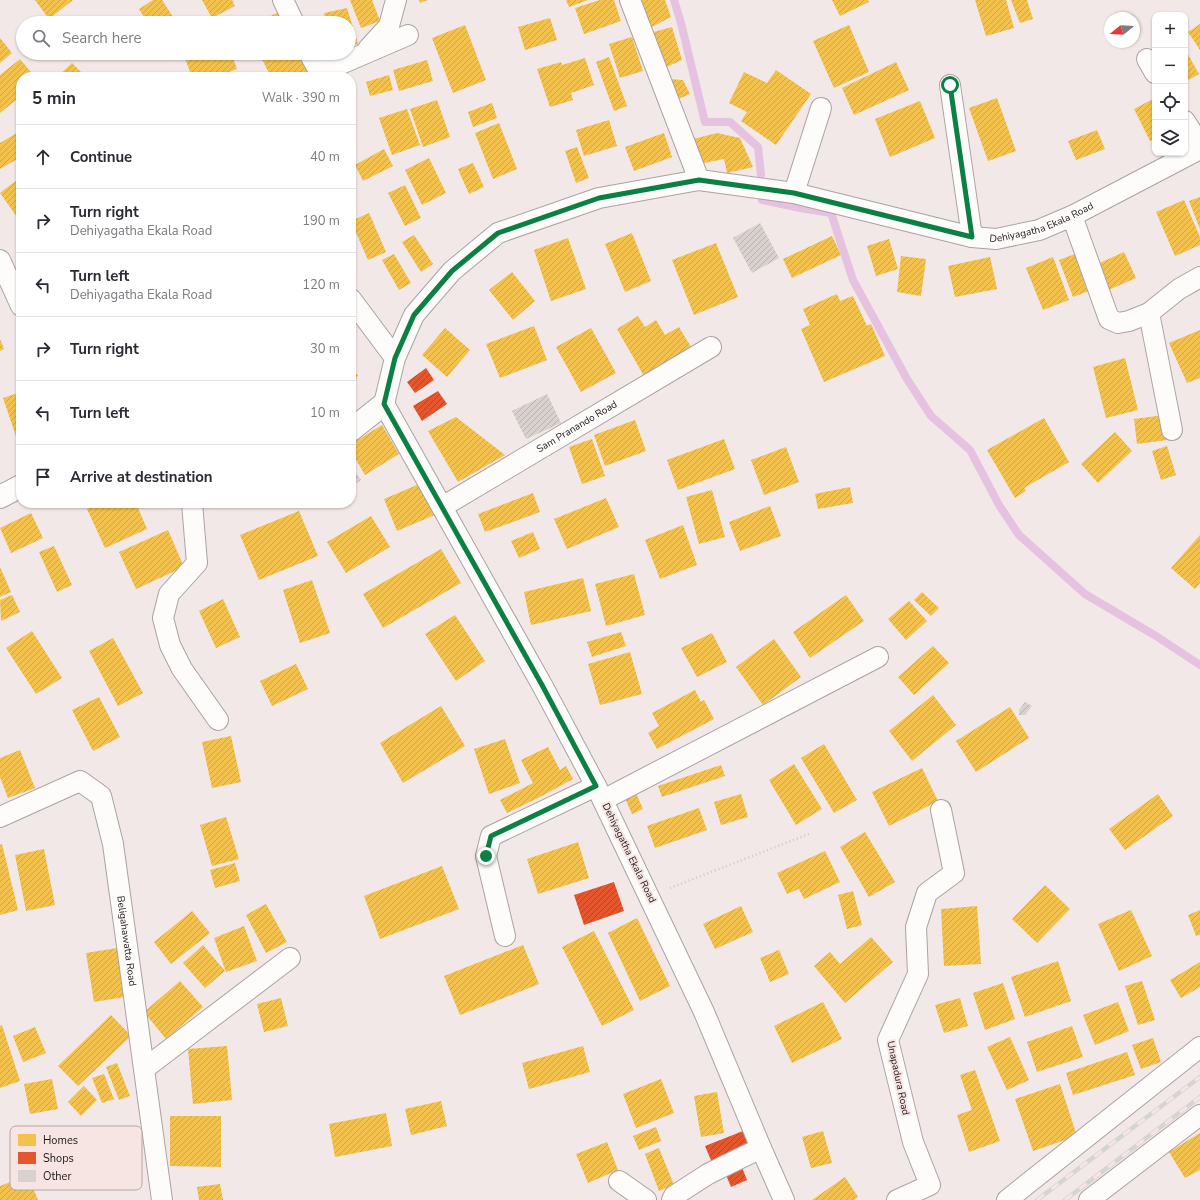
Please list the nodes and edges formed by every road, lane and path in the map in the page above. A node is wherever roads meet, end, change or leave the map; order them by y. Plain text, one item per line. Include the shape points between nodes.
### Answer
1 (283, 0) edge
2 (396, 0) edge
3 (630, 0) edge
4 (291, 16) edge
5 (408, 35) dead end
6 (362, 55) junction
7 (356, 58) edge
8 (312, 60) edge
9 (352, 60) edge
10 (318, 72) edge
11 (326, 72) edge
12 (950, 85) dead end
13 (821, 108) dead end
14 (1188, 126) edge
15 (1200, 145) edge
16 (1200, 149) edge
17 (699, 180) junction
18 (794, 193) junction
19 (1072, 216) junction
20 (972, 237) junction
21 (0, 260) edge
22 (1200, 277) edge
23 (16, 295) edge
24 (356, 306) edge
25 (1149, 313) junction
26 (711, 347) dead end
27 (395, 358) junction
28 (384, 404) junction
29 (356, 426) edge
30 (1172, 430) dead end
31 (16, 489) edge
32 (0, 497) edge
33 (442, 507) junction
34 (192, 508) edge
35 (878, 657) dead end
36 (218, 720) dead end
37 (600, 793) junction
38 (941, 810) dead end
39 (0, 817) edge
40 (809, 834) dead end
41 (649, 896) junction
42 (505, 936) dead end
43 (290, 958) dead end
44 (1200, 1048) edge
45 (144, 1069) junction
46 (1200, 1115) edge
47 (761, 1148) junction
48 (619, 1181) dead end
49 (162, 1200) edge
50 (646, 1200) edge
51 (672, 1200) edge
52 (784, 1200) edge
53 (897, 1200) edge
54 (1007, 1200) edge
55 (1089, 1200) edge

1 - 4 street
2 - 6 street via 389,26
3 - 17 street
5 - 6 street
6 - 7 street
8 - 10 street
9 - 11 street
12 - 20 street
13 - 18 street
14 - 15 street
16 - 19 street, Dehiyagatha Ekala Road
17 - 18 street, Dehiyagatha Ekala Road
17 - 27 street, Dehiyagatha Ekala Road via 599,198 498,233 452,271 414,315
18 - 20 street, Dehiyagatha Ekala Road
19 - 20 street, Dehiyagatha Ekala Road via 1039,230 996,239
19 - 25 street via 1109,319 1118,323
21 - 23 street
22 - 25 street via 1179,289
24 - 27 street
25 - 30 street
26 - 33 street, Sam Pranando Road
27 - 28 street, Dehiyagatha Ekala Road
28 - 29 street
28 - 33 street, Dehiyagatha Ekala Road
31 - 32 street
33 - 37 street, Dehiyagatha Ekala Road
34 - 36 street via 197,562 169,594 163,618 170,646 182,669
35 - 37 street
37 - 41 street, Dehiyagatha Ekala Road
37 - 42 street via 491,836 486,856
38 - 53 street, Unapadura Road via 954,873 927,893 916,927 918,974 888,1040 913,1142 930,1185
39 - 45 street, Beligahawatta Road via 80,782 101,796 113,844
40 - 41 path
41 - 47 street, Dehiyagatha Ekala Road via 704,1012
43 - 45 street
44 - 54 street
45 - 49 street, Beligahawatta Road
46 - 55 street
47 - 51 street via 708,1174 674,1196
47 - 52 street, Dehiyagatha Ekala Road
48 - 50 street

